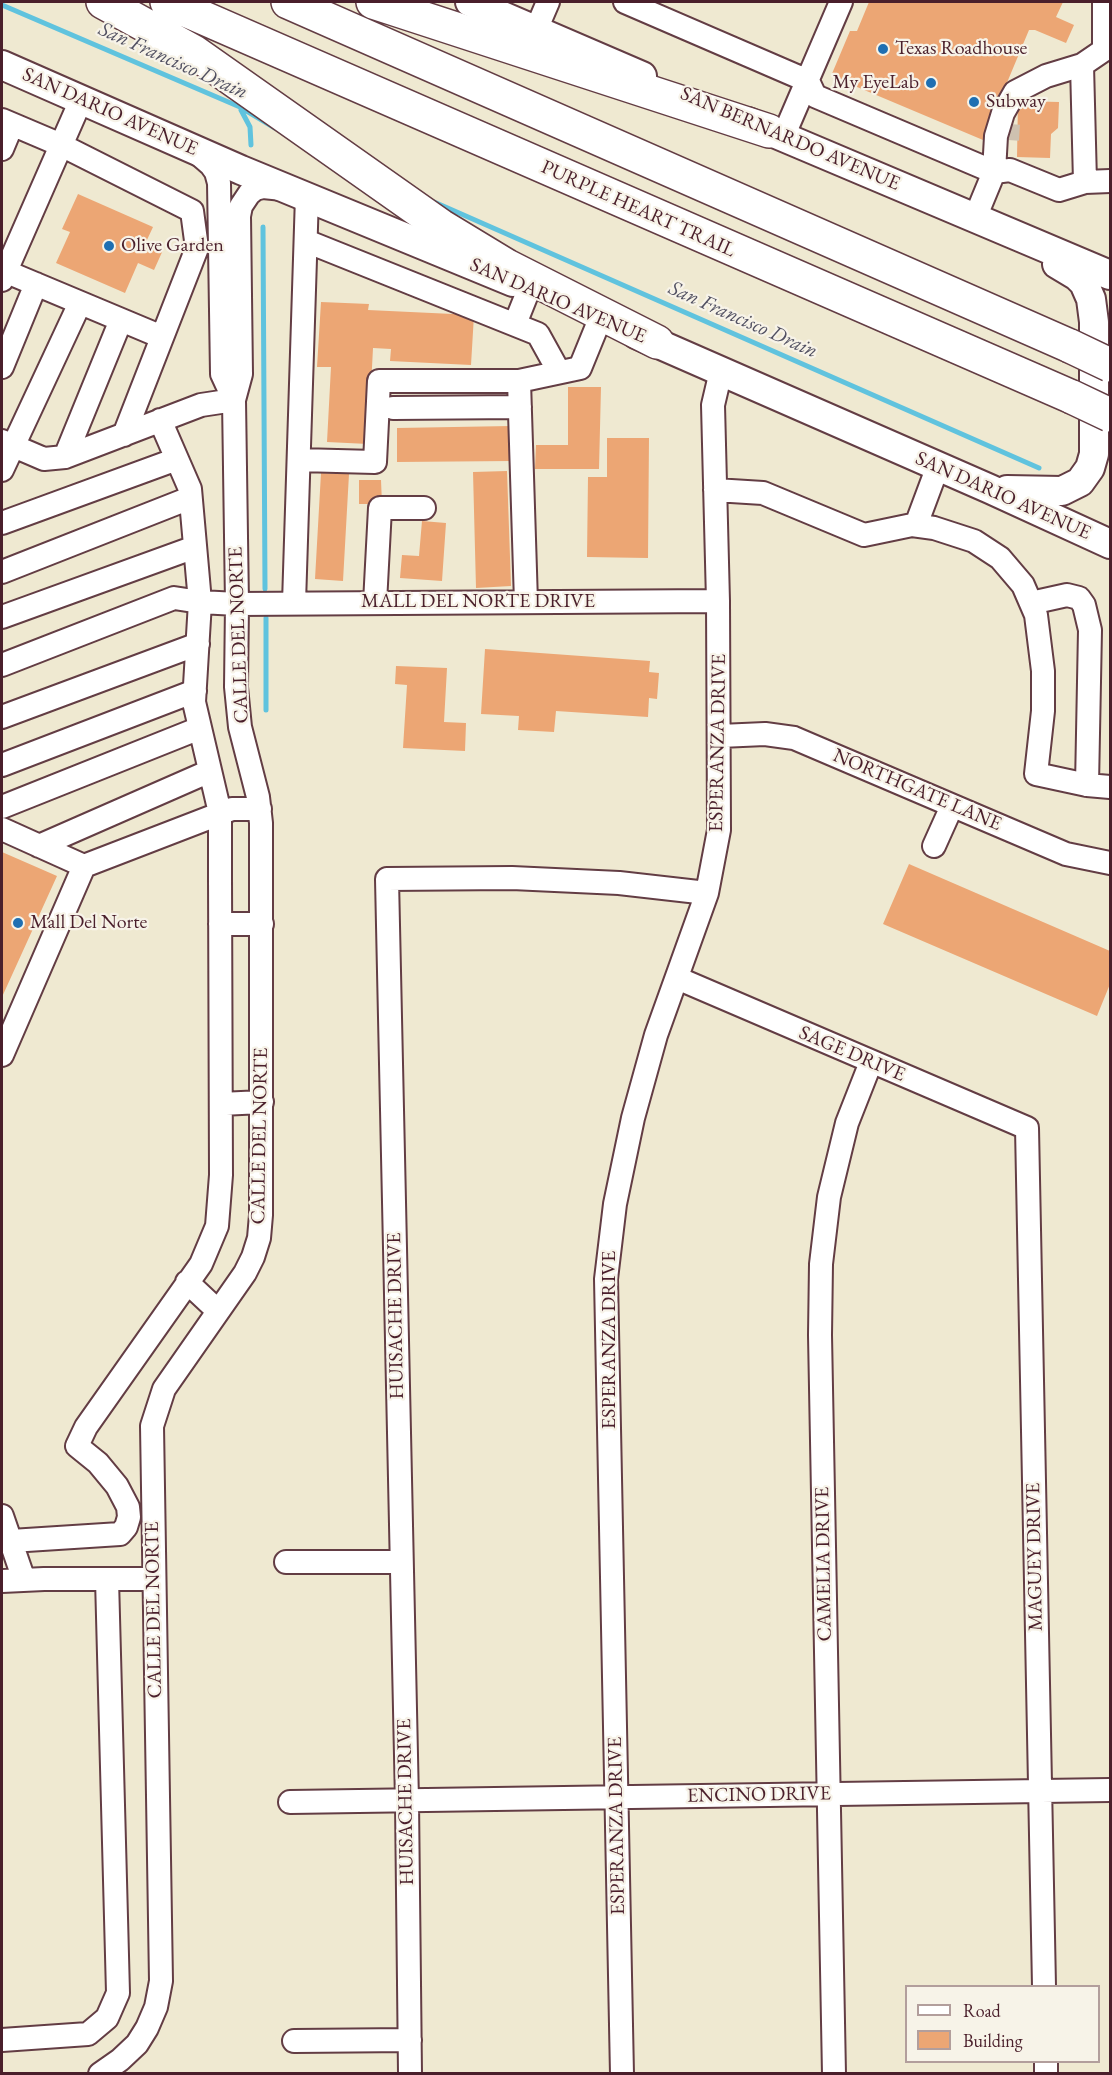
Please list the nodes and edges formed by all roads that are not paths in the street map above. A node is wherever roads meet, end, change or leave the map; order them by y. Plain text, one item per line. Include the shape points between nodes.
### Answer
1 (103, 2) edge
2 (167, 2) edge
3 (288, 2) edge
4 (373, 2) edge
5 (470, 2) edge
6 (548, 2) edge
7 (625, 2) edge
8 (841, 2) edge
9 (1104, 2) edge
10 (536, 30) junction
11 (1107, 49) edge
12 (2, 65) edge
13 (1082, 65) junction
14 (808, 81) junction
15 (1010, 97) junction
16 (81, 100) junction
17 (7, 123) edge
18 (776, 134) junction
19 (61, 145) junction
20 (191, 148) junction
21 (2, 149) edge
22 (1002, 171) junction
23 (1110, 181) edge
24 (1085, 182) junction
25 (298, 193) junction
26 (986, 223) junction
27 (306, 241) junction
28 (3, 274) edge
29 (1110, 275) edge
30 (36, 284) junction
31 (529, 289) junction
32 (80, 303) junction
33 (600, 318) junction
34 (121, 320) junction
35 (515, 324) junction
36 (162, 337) junction
37 (657, 342) junction
38 (1110, 365) edge
39 (2, 367) edge
40 (722, 370) junction
41 (559, 372) junction
42 (519, 381) junction
43 (234, 400) junction
44 (520, 407) junction
45 (393, 408) dead end
46 (1110, 415) edge
47 (160, 420) junction
48 (124, 435) junction
49 (7, 444) edge
50 (65, 458) junction
51 (177, 459) junction
52 (299, 460) junction
53 (938, 466) junction
54 (2, 470) edge
55 (990, 489) junction
56 (715, 490) junction
57 (190, 498) junction
58 (424, 508) dead end
59 (2, 523) edge
60 (916, 525) junction
61 (1110, 544) edge
62 (195, 547) junction
63 (2, 572) edge
64 (718, 601) junction
65 (201, 602) junction
66 (526, 602) junction
67 (294, 603) junction
68 (375, 603) junction
69 (1031, 603) junction
70 (237, 604) junction
71 (2, 617) edge
72 (198, 644) junction
73 (2, 665) edge
74 (195, 690) junction
75 (2, 717) edge
76 (200, 728) junction
77 (720, 736) junction
78 (2, 765) edge
79 (210, 771) junction
80 (1087, 785) junction
81 (1110, 787) edge
82 (952, 806) junction
83 (2, 807) edge
84 (260, 809) junction
85 (219, 813) junction
86 (2, 829) edge
87 (39, 846) junction
88 (934, 846) dead end
89 (1110, 863) edge
90 (84, 866) junction
91 (707, 892) junction
92 (220, 924) junction
93 (262, 924) junction
94 (677, 978) junction
95 (2, 1055) edge
96 (871, 1062) junction
97 (262, 1102) junction
98 (221, 1104) junction
99 (1027, 1128) joint
100 (187, 1282) junction
101 (218, 1311) junction
102 (2, 1516) edge
103 (11, 1541) junction
104 (286, 1562) dead end
105 (401, 1562) junction
106 (107, 1579) junction
107 (153, 1579) junction
108 (24, 1580) junction
109 (2, 1581) edge
110 (1110, 1790) edge
111 (1040, 1791) junction
112 (828, 1794) junction
113 (617, 1798) junction
114 (407, 1801) junction
115 (290, 1802) dead end
116 (1044, 1985) edge
117 (2, 2040) edge
118 (410, 2040) junction
119 (294, 2041) dead end
120 (100, 2073) edge
121 (410, 2073) edge
122 (622, 2073) edge
123 (834, 2073) edge

1 - 37 highway via 194,52 441,226 507,266
2 - 46 highway, PURPLE HEART TRAIL, bridge
3 - 38 highway, bridge
4 - 18 highway
5 - 10 main road, SAN BERNARDO AVENUE
6 - 10 street
7 - 14 street
8 - 14 street
9 - 11 street
10 - 18 main road, SAN BERNARDO AVENUE
11 - 13 street
12 - 16 main road, SAN DARIO AVENUE
13 - 15 street via 1046,76
13 - 24 street
14 - 18 street
14 - 22 street via 815,96
15 - 22 street
15 - 22 street via 996,136
16 - 19 street
16 - 20 main road, SAN DARIO AVENUE
17 - 19 street
17 - 21 street
18 - 26 main road, SAN BERNARDO AVENUE
19 - 28 street
19 - 36 street via 192,211 197,248
20 - 25 main road, SAN DARIO AVENUE
20 - 43 street via 211,165 219,183 222,374
22 - 24 street via 1059,190
22 - 26 street
23 - 24 street
25 - 27 street
25 - 31 main road, SAN DARIO AVENUE
25 - 43 street, CALLE DEL NORTE via 263,187 249,194 241,206 241,374
26 - 29 main road, SAN BERNARDO AVENUE
26 - 55 main road via 1077,276 1091,299 1094,322 1094,454 1090,468 1080,482 1062,491
27 - 35 street
27 - 52 street
28 - 30 street
30 - 32 street
30 - 39 street
31 - 33 main road, SAN DARIO AVENUE
31 - 35 street
32 - 34 street
32 - 49 street
33 - 37 main road, SAN DARIO AVENUE
33 - 41 street via 580,368
34 - 36 street
34 - 50 street
35 - 41 street via 538,334
36 - 48 street
37 - 40 main road, SAN DARIO AVENUE
40 - 53 main road, SAN DARIO AVENUE
40 - 56 street, ESPERANZA DRIVE via 713,405
41 - 42 street
42 - 44 street
42 - 52 street via 380,381 375,462
43 - 47 street via 201,405
43 - 70 street, CALLE DEL NORTE
44 - 45 street
44 - 66 street
47 - 48 street
47 - 51 street
48 - 50 street
49 - 50 street via 44,459
49 - 54 street
51 - 57 street
51 - 59 street
52 - 67 street
53 - 55 main road, SAN DARIO AVENUE
53 - 60 street
55 - 61 main road, SAN DARIO AVENUE
56 - 60 street via 762,493 864,535
56 - 64 street, ESPERANZA DRIVE
57 - 62 street
57 - 63 street
58 - 68 street via 380,508
60 - 69 street via 974,541 1000,558 1023,585
62 - 65 street
62 - 71 street
64 - 66 street, MALL DEL NORTE DRIVE
64 - 77 street, ESPERANZA DRIVE
65 - 70 street, MALL DEL NORTE DRIVE
65 - 72 street
65 - 73 street, MALL DEL NORTE DRIVE via 174,598
66 - 68 street, MALL DEL NORTE DRIVE
67 - 68 street, MALL DEL NORTE DRIVE
67 - 70 street, MALL DEL NORTE DRIVE
69 - 80 street via 1043,671 1036,774
69 - 80 street via 1067,595 1079,598 1084,606 1090,630
70 - 84 street, CALLE DEL NORTE via 236,687 240,727
72 - 74 street
72 - 75 street
74 - 76 street
74 - 78 street
76 - 79 street
76 - 83 street
77 - 82 street, NORTHGATE LANE via 765,734 794,738
77 - 91 street, ESPERANZA DRIVE via 719,830
79 - 85 street
79 - 87 street
80 - 81 street
82 - 88 street
82 - 89 street, NORTHGATE LANE via 1066,854
84 - 85 street
84 - 93 street, CALLE DEL NORTE
85 - 90 street
85 - 92 street
86 - 87 street
87 - 90 street
90 - 95 street
91 - 94 street, ESPERANZA DRIVE
91 - 105 street, HUISACHE DRIVE via 512,878 387,879
92 - 93 street
92 - 98 street
93 - 97 street, CALLE DEL NORTE
94 - 96 street, SAGE DRIVE
94 - 113 street, ESPERANZA DRIVE via 633,1118 615,1204 606,1279
96 - 99 street, SAGE DRIVE
96 - 112 street, CAMELIA DRIVE via 847,1123 829,1197 821,1264
97 - 98 street
97 - 101 street, CALLE DEL NORTE via 259,1238 245,1273
98 - 100 street via 217,1226 201,1264
99 - 111 street, MAGUEY DRIVE
100 - 101 street
100 - 103 street via 86,1427 77,1446 117,1486 128,1507 126,1527 120,1534
101 - 107 street, CALLE DEL NORTE via 164,1389 154,1417
102 - 103 street
103 - 108 street
104 - 105 street
105 - 114 street, HUISACHE DRIVE
106 - 107 street
106 - 108 street
106 - 117 street via 118,1993 107,2018 87,2034
107 - 120 street, CALLE DEL NORTE via 161,1981 156,2007 137,2044
108 - 109 street
110 - 111 street, ENCINO DRIVE
111 - 112 street, ENCINO DRIVE
111 - 116 street, MAGUEY DRIVE
112 - 113 street, ENCINO DRIVE
112 - 123 street, CAMELIA DRIVE
113 - 114 street, ENCINO DRIVE
113 - 122 street, ESPERANZA DRIVE
114 - 115 street, ENCINO DRIVE
114 - 118 street, HUISACHE DRIVE
118 - 119 street
118 - 121 street, HUISACHE DRIVE

